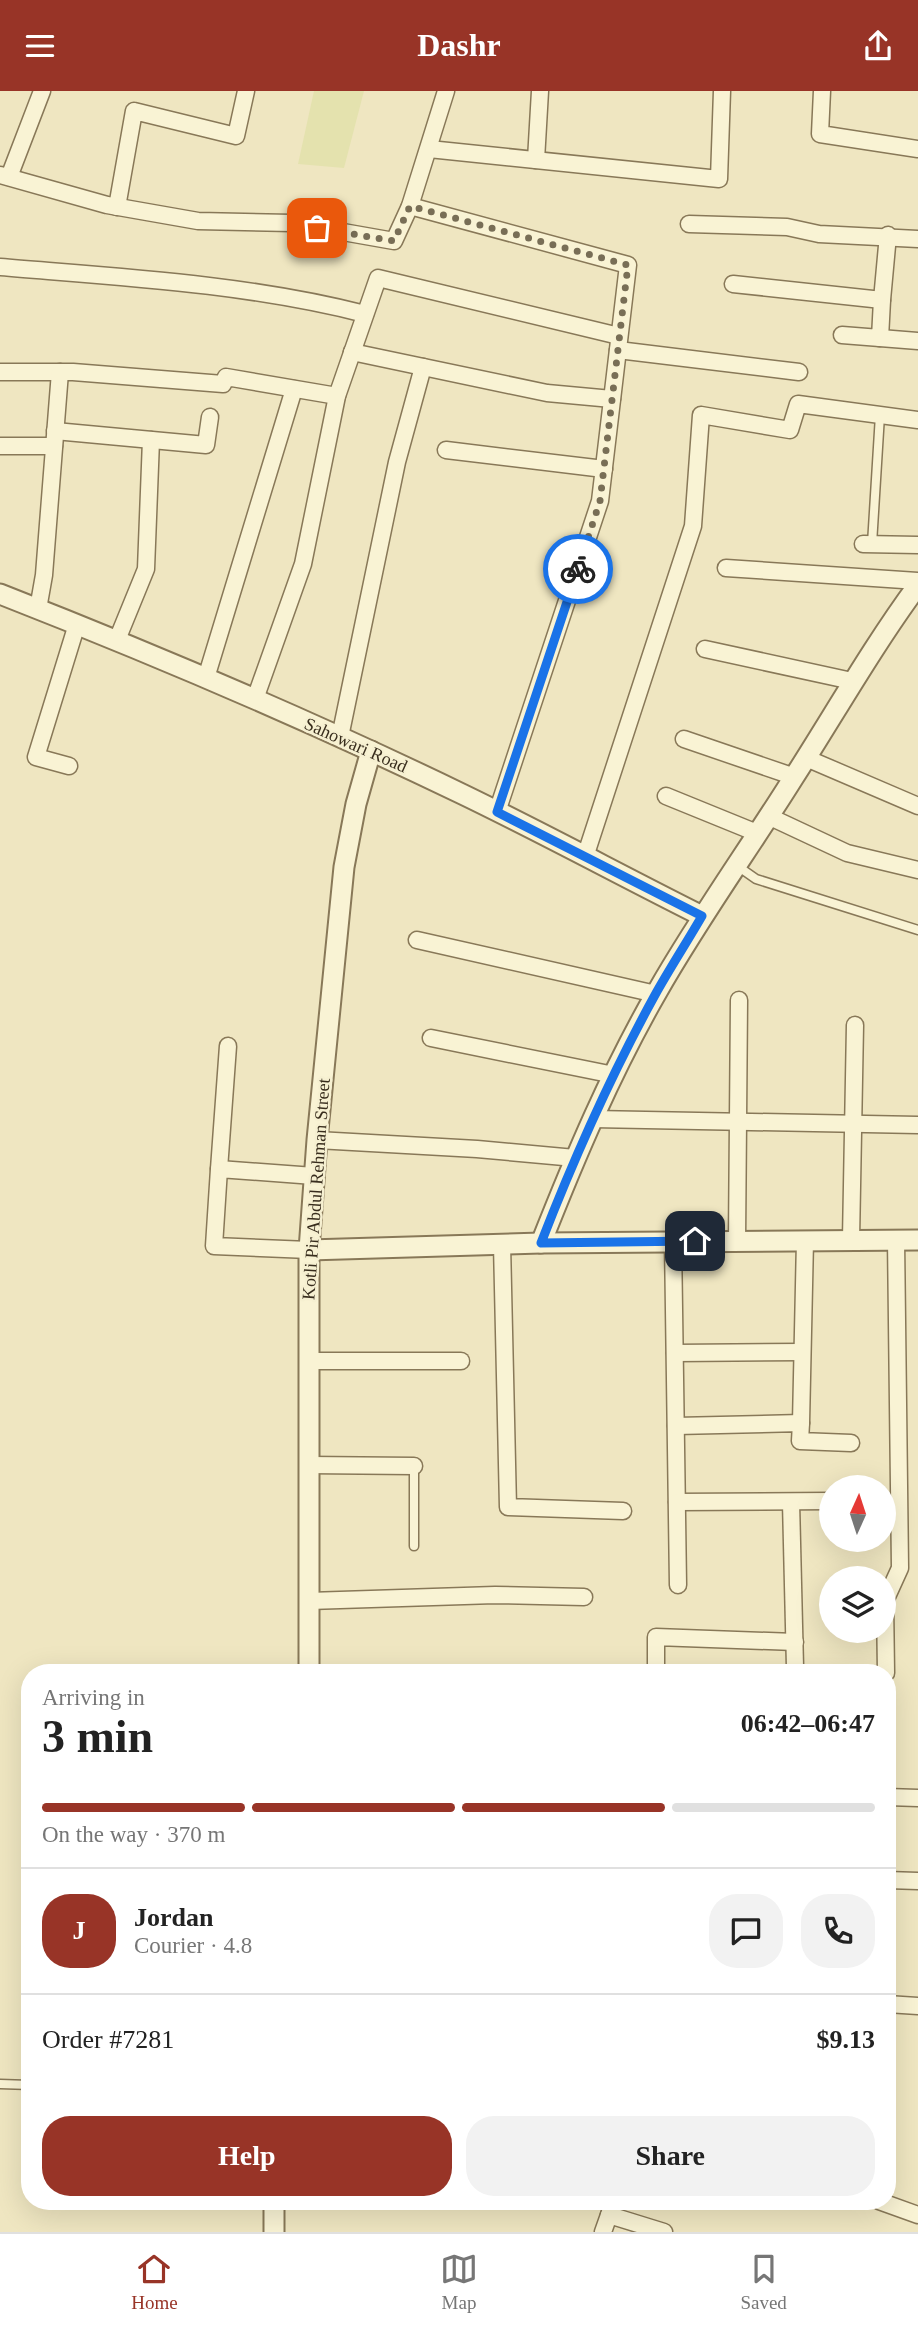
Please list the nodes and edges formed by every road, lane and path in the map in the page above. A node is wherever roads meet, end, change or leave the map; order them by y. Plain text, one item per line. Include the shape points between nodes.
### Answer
1 (41, 91) edge
2 (246, 91) edge
3 (446, 91) edge
4 (540, 91) edge
5 (722, 91) edge
6 (822, 91) edge
7 (429, 149) junction
8 (918, 149) edge
9 (536, 160) junction
10 (5, 176) edge
11 (410, 206) junction
12 (117, 207) junction
13 (689, 224) dead end
14 (888, 236) junction
15 (918, 239) edge
16 (0, 267) edge
17 (733, 284) dead end
18 (882, 300) junction
19 (366, 314) junction
20 (842, 335) dead end
21 (880, 338) junction
22 (918, 341) edge
23 (619, 343) junction
24 (352, 352) junction
25 (423, 367) junction
26 (0, 372) edge
27 (60, 372) junction
28 (799, 372) dead end
29 (294, 389) junction
30 (337, 396) junction
31 (612, 399) junction
32 (880, 415) junction
33 (210, 417) dead end
34 (918, 420) edge
35 (55, 438) junction
36 (151, 440) junction
37 (0, 446) edge
38 (446, 450) dead end
39 (604, 469) junction
40 (868, 544) joint
41 (918, 545) edge
42 (726, 568) dead end
43 (918, 583) edge
44 (0, 594) edge
45 (38, 609) junction
46 (77, 624) junction
47 (117, 640) junction
48 (705, 649) dead end
49 (206, 678) junction
50 (852, 681) junction
51 (254, 699) junction
52 (340, 737) junction
53 (684, 739) dead end
54 (371, 751) junction
55 (806, 758) junction
56 (69, 766) dead end
57 (795, 777) junction
58 (666, 796) dead end
59 (918, 806) edge
60 (497, 812) junction
61 (768, 816) junction
62 (757, 833) junction
63 (585, 857) junction
64 (736, 865) junction
65 (918, 870) edge
66 (702, 916) junction
67 (918, 930) edge
68 (417, 940) dead end
69 (656, 994) junction
70 (739, 1000) dead end
71 (855, 1025) dead end
72 (431, 1038) dead end
73 (228, 1045) dead end
74 (614, 1075) junction
75 (593, 1119) junction
76 (738, 1123) junction
77 (853, 1125) junction
78 (918, 1125) edge
79 (317, 1140) junction
80 (575, 1158) junction
81 (219, 1169) junction
82 (314, 1176) junction
83 (851, 1239) junction
84 (896, 1239) junction
85 (805, 1240) junction
86 (918, 1240) edge
87 (673, 1241) junction
88 (737, 1241) junction
89 (541, 1243) junction
90 (502, 1244) junction
91 (309, 1250) junction
92 (802, 1352) junction
93 (675, 1353) junction
94 (308, 1361) junction
95 (461, 1361) dead end
96 (801, 1423) junction
97 (676, 1426) junction
98 (851, 1443) dead end
99 (308, 1465) junction
100 (414, 1466) joint
101 (892, 1475) edge
102 (791, 1501) junction
103 (819, 1501) edge
104 (677, 1502) junction
105 (623, 1511) dead end
106 (896, 1534) edge
107 (414, 1546) dead end
108 (678, 1585) dead end
109 (584, 1597) dead end
110 (309, 1601) junction
111 (795, 1642) junction
112 (309, 1664) edge
113 (656, 1664) edge
114 (795, 1664) edge
115 (886, 1664) edge
116 (896, 1797) edge
117 (918, 1798) edge
118 (896, 1880) edge
119 (918, 1881) edge
120 (896, 2004) edge
121 (918, 2005) edge
122 (0, 2084) edge
123 (21, 2085) edge
124 (896, 2207) edge
125 (274, 2210) edge
126 (611, 2210) edge
127 (616, 2210) edge
128 (918, 2215) edge
129 (274, 2232) edge
130 (284, 2232) edge
131 (603, 2232) edge
132 (664, 2232) edge

1 - 10 street
2 - 12 street via 236,136 134,111
3 - 7 street
4 - 9 street
5 - 9 street via 719,179
6 - 8 street via 820,134
7 - 9 street
7 - 11 street
10 - 12 street
11 - 12 street via 394,241 292,223 198,221
11 - 23 street via 628,265
13 - 14 street
14 - 15 street
14 - 18 street
16 - 19 street via 164,281 324,303
17 - 18 street
18 - 21 street
19 - 23 street via 378,278
19 - 24 street
20 - 21 street
21 - 22 street
23 - 28 street
23 - 31 street
24 - 25 street
24 - 30 street
25 - 31 street via 547,393
25 - 52 street via 397,462
26 - 27 street
27 - 29 street via 223,384 226,377
27 - 35 street
29 - 30 street
29 - 49 street
30 - 51 street via 303,564
31 - 39 street
32 - 34 street
32 - 40 lane
32 - 63 street via 798,404 790,429 701,415 693,526
33 - 36 street via 206,445
35 - 36 street
35 - 37 street
35 - 45 street
36 - 47 street via 146,569
38 - 39 street
39 - 60 street via 600,501
40 - 41 street
42 - 43 street
43 - 50 street
44 - 45 street, Sahowari Road
45 - 46 street, Sahowari Road
46 - 47 street, Sahowari Road
46 - 56 street via 36,757
47 - 49 street, Sahowari Road
48 - 50 street
49 - 51 street, Sahowari Road
50 - 55 street
51 - 52 street, Sahowari Road
52 - 54 street, Sahowari Road
53 - 57 street
54 - 60 street, Sahowari Road
54 - 79 street, Kotli Pir Abdul Rehman Street via 344,867
55 - 57 street
55 - 59 street
57 - 61 street
58 - 62 street
60 - 63 street, Sahowari Road
61 - 62 street
61 - 65 street via 847,853
62 - 64 street
63 - 66 street, Sahowari Road
64 - 66 street
64 - 67 lane via 756,879
66 - 69 street
68 - 69 street
69 - 74 street
70 - 76 street
71 - 77 street
72 - 74 street
73 - 81 street
74 - 75 street
75 - 76 street
75 - 80 street
76 - 77 street
76 - 88 street
77 - 78 street
77 - 83 street
79 - 80 street
79 - 82 street, Kotli Pir Abdul Rehman Street
80 - 89 street
81 - 82 street
81 - 91 street via 214,1246
82 - 91 street, Kotli Pir Abdul Rehman Street
83 - 84 street
83 - 85 street
84 - 86 street
84 - 101 street
85 - 88 street
85 - 92 street
87 - 88 street
87 - 89 street
87 - 93 street
89 - 90 street
90 - 91 street
90 - 105 street via 508,1507
91 - 94 street, Kotli Pir Abdul Rehman Street
92 - 93 street
92 - 96 street
93 - 97 street
94 - 95 street
94 - 99 street, Kotli Pir Abdul Rehman Street
96 - 97 street
96 - 98 street via 800,1441
97 - 104 street
99 - 100 street
99 - 110 street, Kotli Pir Abdul Rehman Street
100 - 107 lane
102 - 103 street
102 - 104 street
102 - 111 street
104 - 108 street
106 - 115 street via 900,1568 885,1601
109 - 110 street
110 - 112 street, Kotli Pir Abdul Rehman Street
111 - 113 street via 656,1637
111 - 114 street
116 - 117 street
118 - 119 street
120 - 121 street
122 - 123 lane
124 - 128 street
125 - 129 street
126 - 131 street
127 - 132 street
129 - 130 street

